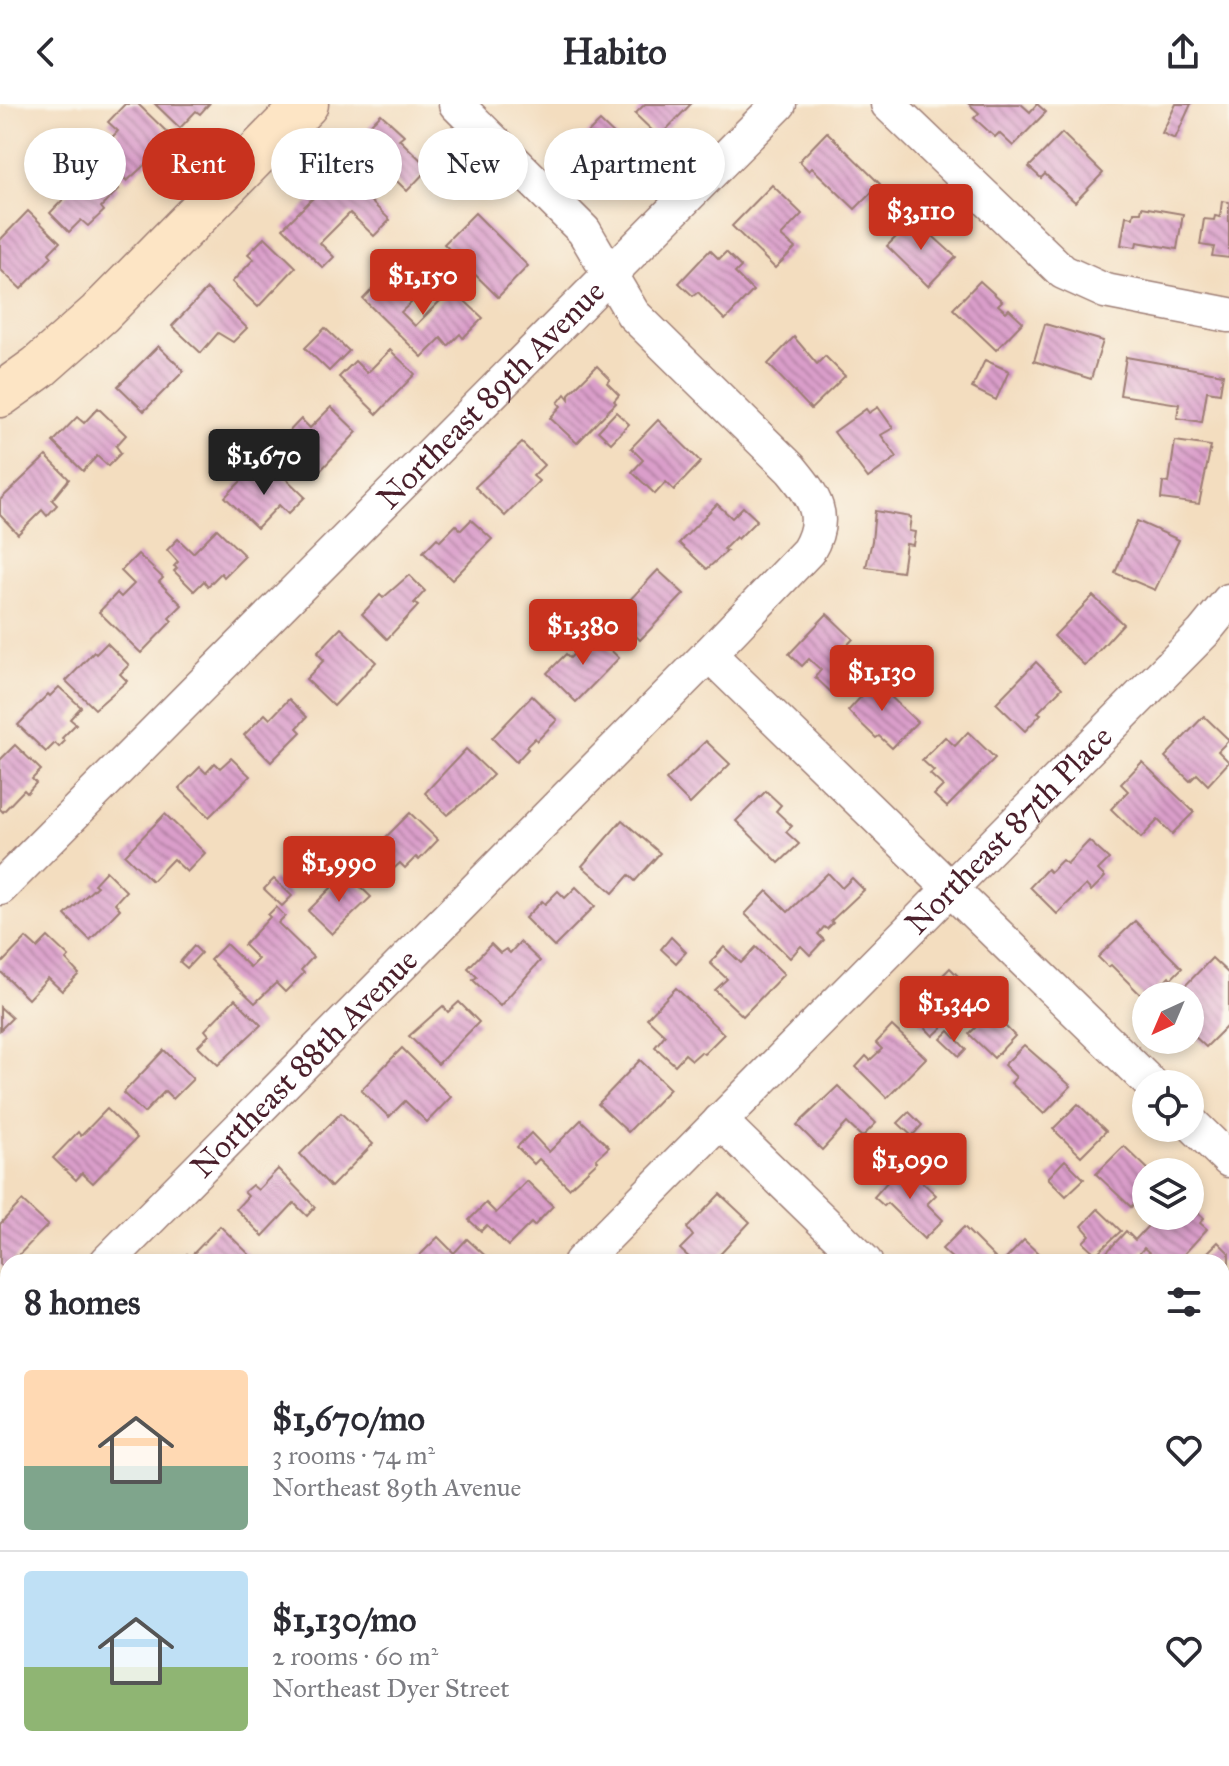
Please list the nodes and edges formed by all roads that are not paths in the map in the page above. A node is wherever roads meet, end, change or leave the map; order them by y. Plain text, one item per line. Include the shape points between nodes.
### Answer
1 (306, 104) edge
2 (456, 104) edge
3 (779, 104) edge
4 (888, 104) edge
5 (610, 274) junction
6 (1229, 315) edge
7 (0, 395) edge
8 (1229, 601) edge
9 (709, 654) junction
10 (0, 888) edge
11 (950, 889) junction
12 (1137, 1070) edge
13 (720, 1121) junction
14 (1204, 1136) edge
15 (1229, 1160) edge
16 (115, 1254) edge
17 (589, 1254) edge
18 (857, 1254) edge

1 - 7 street via 99,314
2 - 5 street via 584,231
3 - 5 street, Northeast 89th Avenue
4 - 6 street via 1063,272 1105,291
5 - 9 street, Northeast 88th Avenue via 633,314 791,469 818,510 820,522 808,551
5 - 10 street, Northeast 89th Avenue
8 - 11 street, Northeast 87th Place
9 - 11 street
9 - 16 street, Northeast 88th Avenue
11 - 12 street
11 - 13 street, Northeast 87th Place
13 - 17 street, Northeast 87th Place
13 - 18 street
14 - 15 street

